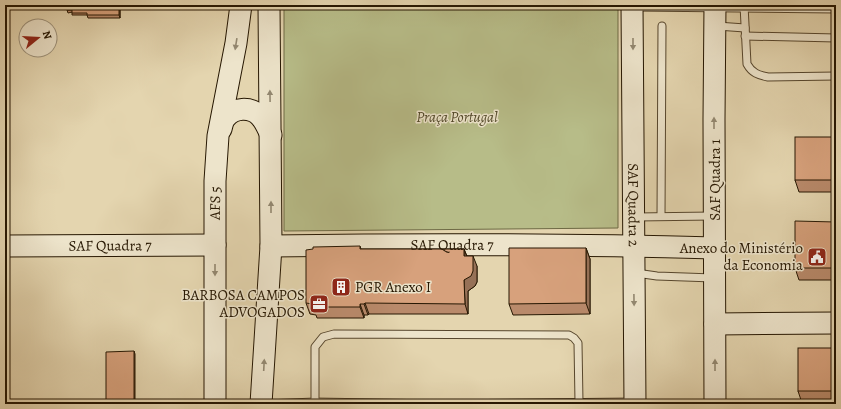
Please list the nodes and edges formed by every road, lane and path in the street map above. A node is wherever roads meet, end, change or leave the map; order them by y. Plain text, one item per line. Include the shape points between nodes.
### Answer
1 (241, 5) edge
2 (269, 5) edge
3 (632, 6) edge
4 (662, 6) edge
5 (744, 7) edge
6 (836, 9) edge
7 (715, 13) edge
8 (662, 26) dead end
9 (745, 32) junction
10 (836, 38) edge
11 (836, 76) edge
12 (271, 135) junction
13 (218, 136) junction
14 (661, 216) junction
15 (715, 216) junction
16 (634, 217) junction
17 (215, 245) junction
18 (5, 246) edge
19 (271, 246) junction
20 (634, 246) junction
21 (715, 248) junction
22 (634, 272) junction
23 (715, 278) junction
24 (836, 323) edge
25 (715, 324) junction
26 (315, 402) junction
27 (579, 402) junction
28 (635, 403) edge
29 (215, 404) edge
30 (261, 404) edge
31 (266, 404) edge
32 (439, 404) edge
33 (715, 404) edge

1 -> 13 street, AFS 5
12 -> 2 street
3 - 4 lane
3 -> 16 street, SAF Quadra 2
4 - 7 lane
5 - 6 lane
5 - 7 lane
5 - 9 lane
7 - 9 lane
15 -> 7 street, SAF Quadra 1
8 - 14 lane
9 - 10 lane
9 - 11 lane via 747,64 750,70 758,75
12 - 13 street via 260,116 243,109 231,112 224,118
19 -> 12 street
13 - 17 street, AFS 5
14 - 15 lane
14 - 16 lane
15 - 21 street, SAF Quadra 1
16 - 20 street, SAF Quadra 2
17 - 18 street, SAF Quadra 7
17 -> 29 street, AFS 5
19 - 20 street, SAF Quadra 7
30 -> 19 street
20 - 21 street, SAF Quadra 7
20 - 22 street, SAF Quadra 2
21 - 23 street, SAF Quadra 1
22 - 23 lane via 657,276
22 -> 28 street, SAF Quadra 2
23 - 25 street, SAF Quadra 1
24 - 25 street
33 -> 25 street, SAF Quadra 1
26 - 27 lane via 315,347 323,337 334,334 569,335 578,343
26 - 31 lane
26 - 32 lane
27 - 28 lane
27 - 32 lane

